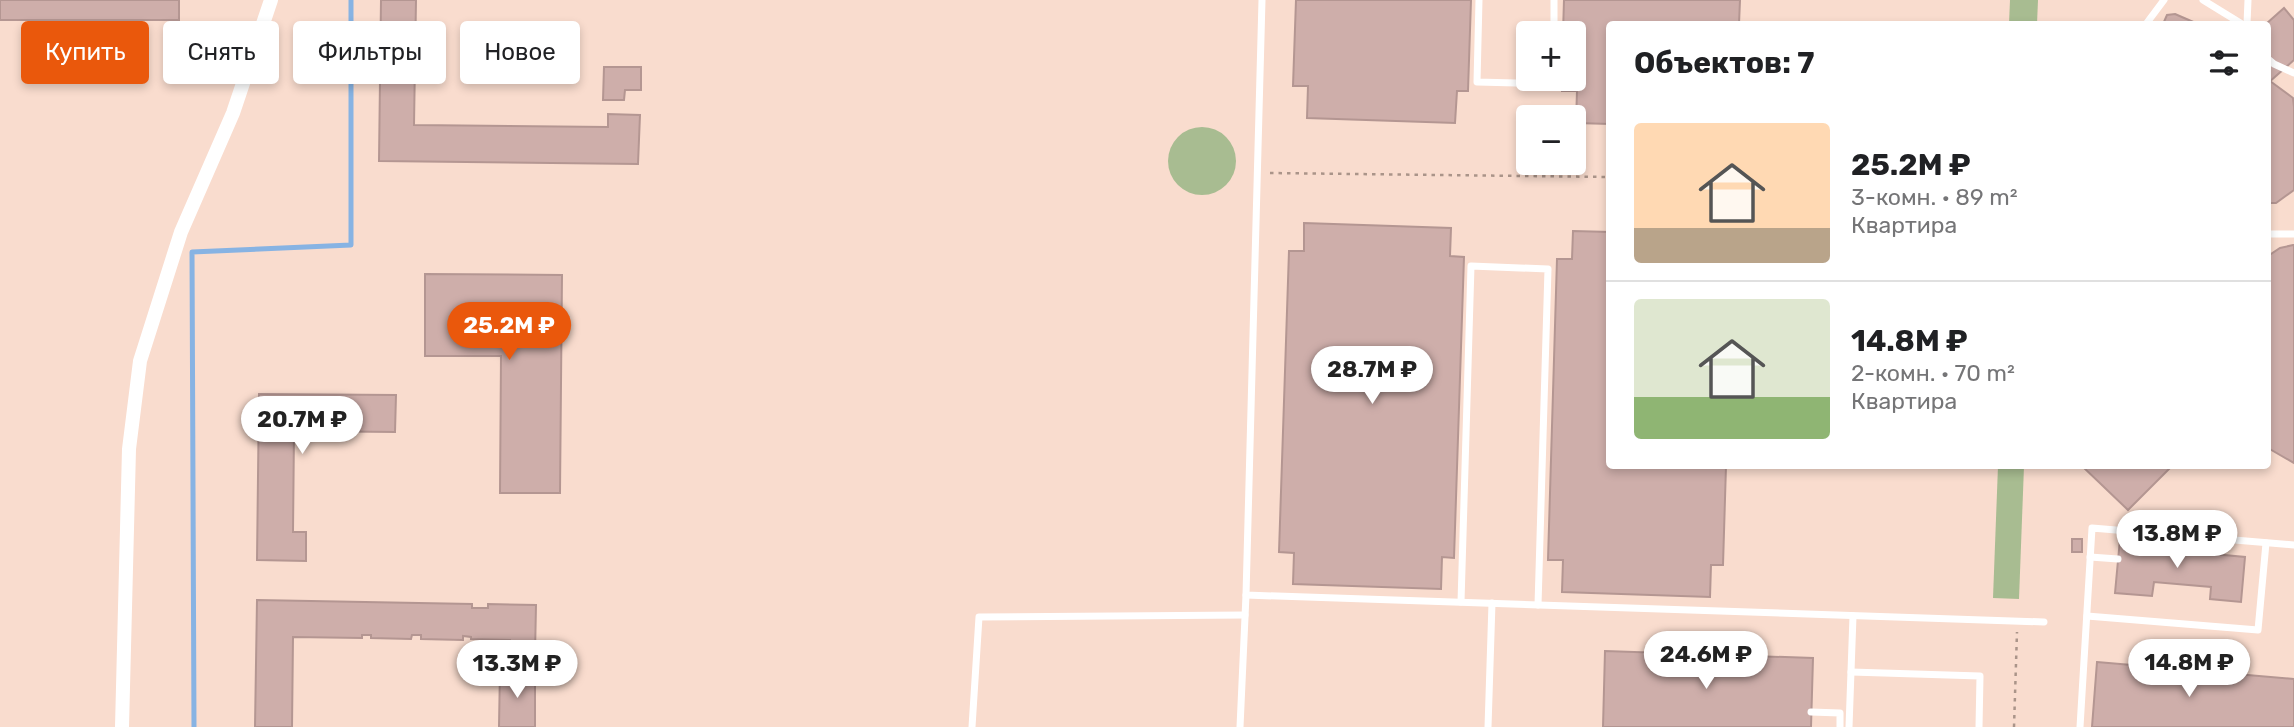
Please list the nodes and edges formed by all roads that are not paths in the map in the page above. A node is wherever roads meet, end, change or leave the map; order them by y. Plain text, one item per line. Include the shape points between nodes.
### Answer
1 (271, 0) edge
2 (1262, 0) edge
3 (1479, 0) edge
4 (1555, 0) edge
5 (2164, 0) edge
6 (2203, 0) edge
7 (2248, 0) edge
8 (1554, 21) edge
9 (2148, 21) edge
10 (2237, 21) edge
11 (2248, 21) edge
12 (2271, 62) edge
13 (2294, 74) edge
14 (1516, 83) edge
15 (2271, 234) edge
16 (2294, 234) edge
17 (2266, 543) junction
18 (2294, 545) edge
19 (2091, 557) junction
20 (2118, 559) dead end
21 (1246, 595) junction
22 (1461, 602) junction
23 (1492, 603) junction
24 (1538, 605) junction
25 (1245, 615) junction
26 (1853, 616) junction
27 (2087, 616) junction
28 (2044, 622) dead end
29 (1851, 672) junction
30 (1811, 712) dead end
31 (122, 727) edge
32 (972, 727) edge
33 (1240, 727) edge
34 (1488, 727) edge
35 (1840, 727) edge
36 (1849, 727) edge
37 (1979, 727) edge
38 (2080, 727) edge

1 - 31 street via 233,113 181,232 140,361 129,449
2 - 21 lane
3 - 14 lane via 1477,82
4 - 8 lane
5 - 9 lane
6 - 10 lane
7 - 11 lane
12 - 13 lane
15 - 16 lane
17 - 18 lane
17 - 19 lane via 2092,528
17 - 27 lane via 2258,630
19 - 20 lane
19 - 27 lane
21 - 22 lane
21 - 25 lane
22 - 23 lane
22 - 24 lane via 1471,266 1548,269
23 - 24 lane
23 - 34 lane
24 - 26 lane
25 - 32 lane via 979,617
25 - 33 lane
26 - 28 lane
26 - 29 lane
27 - 38 lane
29 - 36 lane
29 - 37 lane via 1980,677
30 - 35 lane via 1840,713

